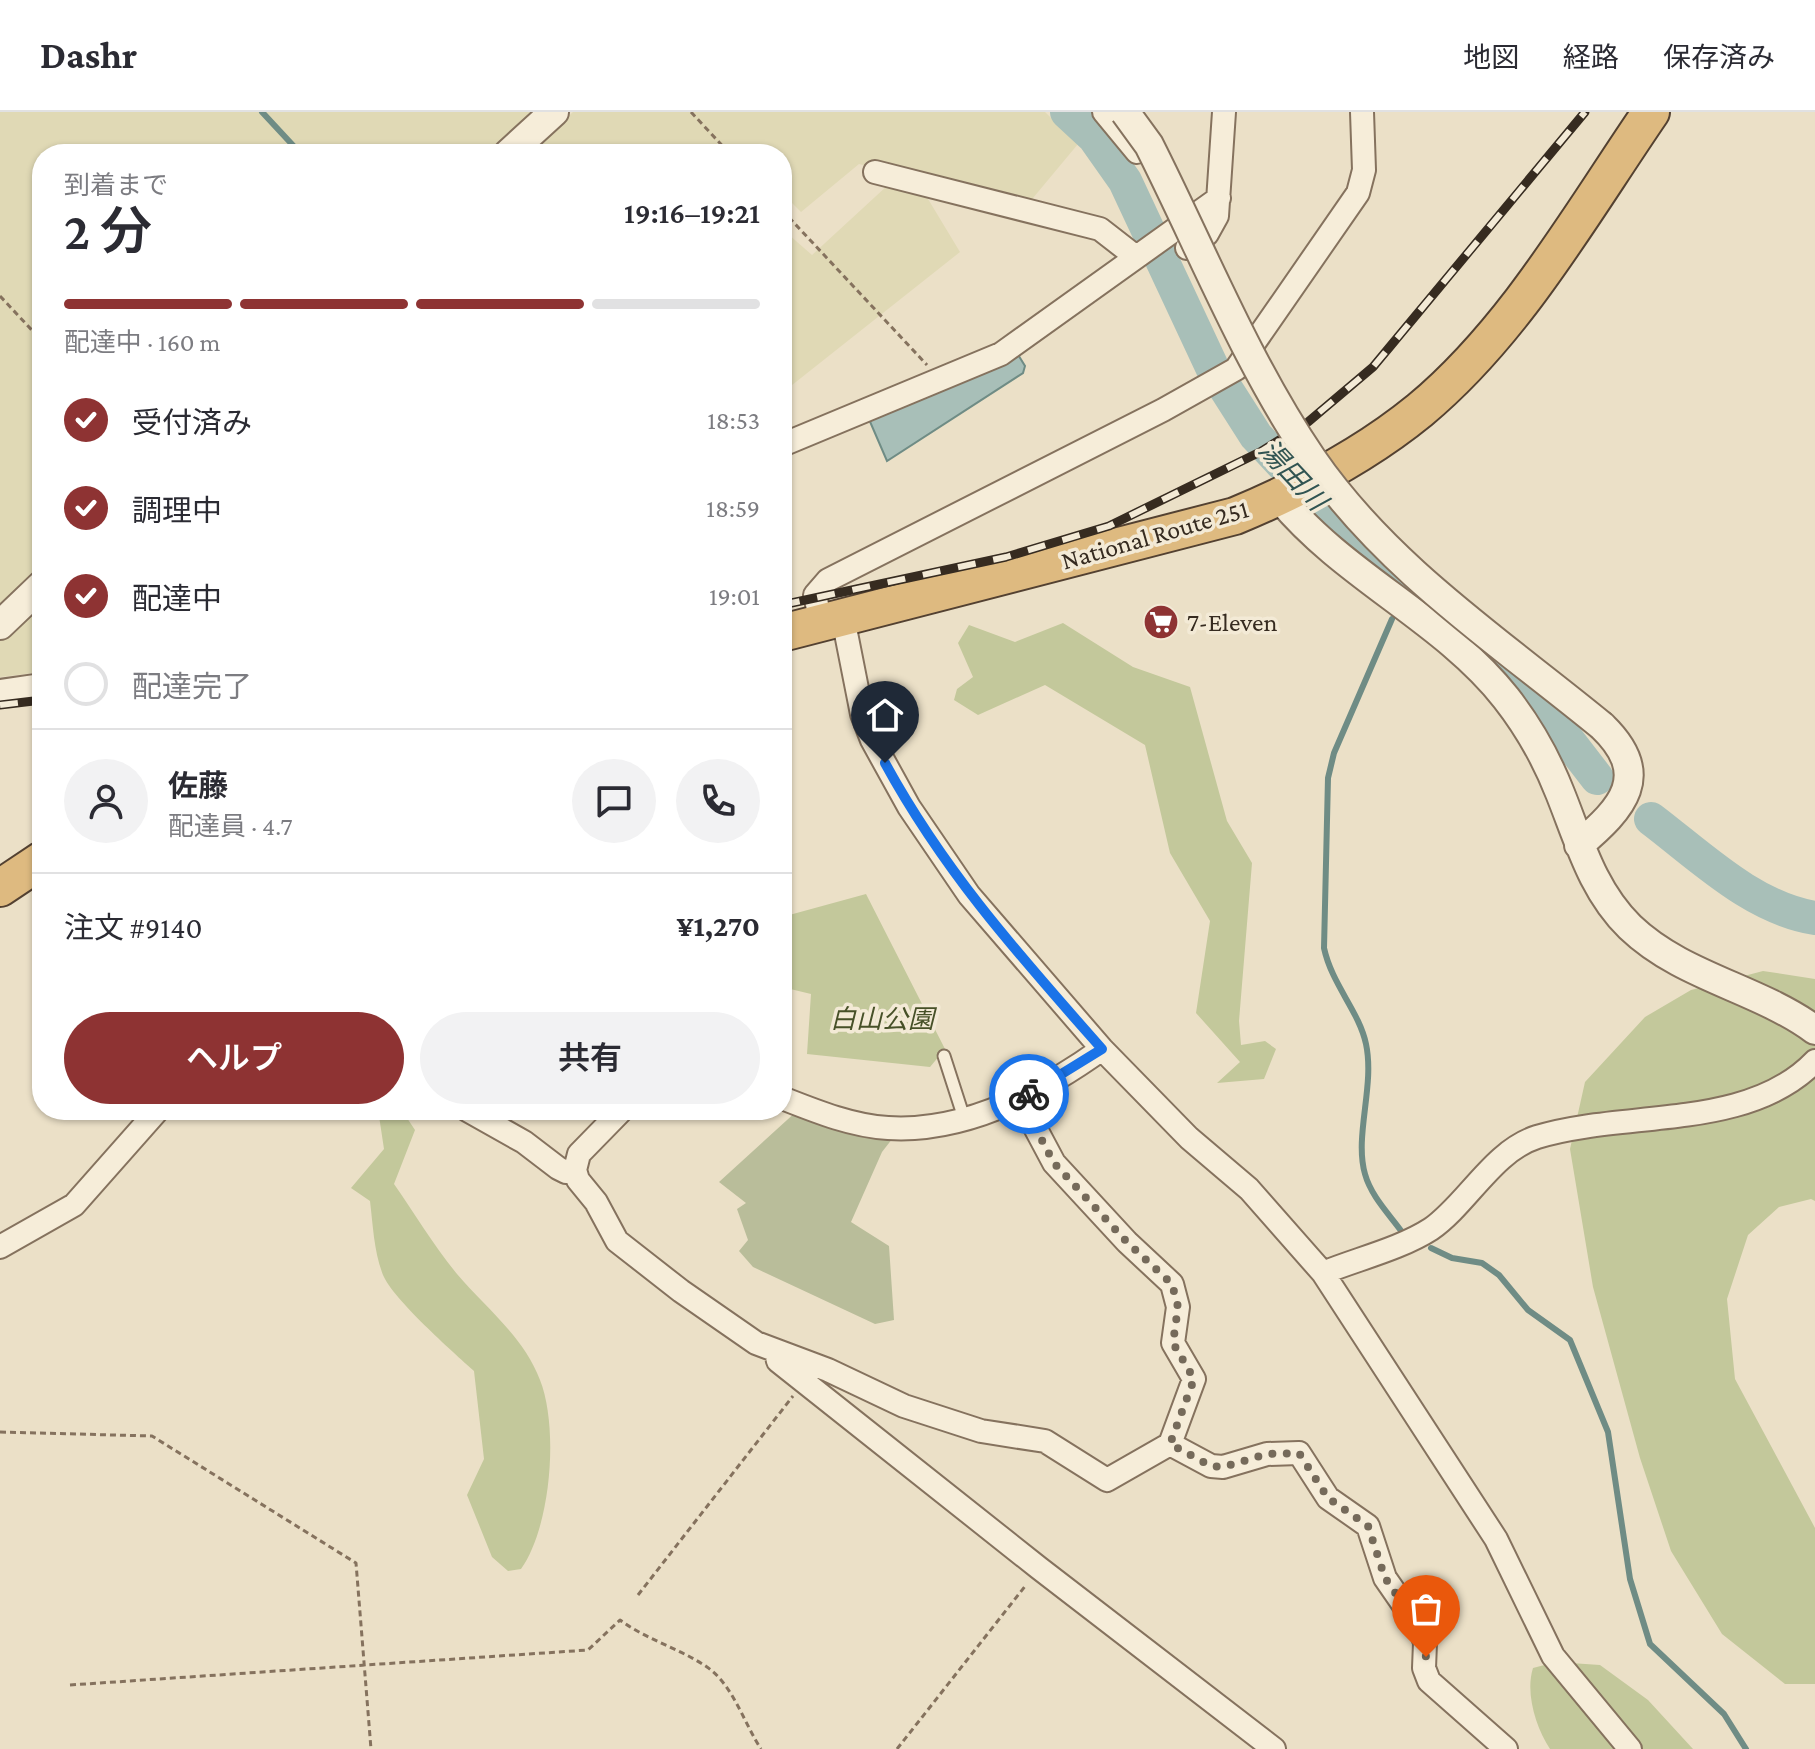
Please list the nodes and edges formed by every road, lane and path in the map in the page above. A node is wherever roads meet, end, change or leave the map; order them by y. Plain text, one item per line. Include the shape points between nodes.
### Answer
1 (554, 112) edge
2 (691, 112) edge
3 (1104, 112) edge
4 (1125, 112) edge
5 (1224, 112) edge
6 (1362, 112) edge
7 (1639, 118) edge
8 (519, 144) edge
9 (721, 144) edge
10 (875, 172) dead end
11 (1219, 198) junction
12 (792, 221) edge
13 (1173, 228) junction
14 (1187, 248) junction
15 (1140, 254) junction
16 (0, 296) edge
17 (32, 330) edge
18 (1240, 364) junction
19 (939, 379) junction
20 (792, 441) edge
21 (1298, 487) junction
22 (32, 595) edge
23 (832, 620) junction
24 (0, 625) edge
25 (792, 630) edge
26 (32, 686) edge
27 (0, 691) edge
28 (1579, 845) junction
29 (32, 867) edge
30 (0, 888) edge
31 (1815, 1030) edge
32 (1102, 1049) junction
33 (944, 1056) dead end
34 (1815, 1061) edge
35 (1020, 1099) junction
36 (792, 1101) edge
37 (964, 1118) junction
38 (149, 1120) edge
39 (485, 1120) edge
40 (612, 1120) edge
41 (575, 1170) junction
42 (0, 1247) edge
43 (1323, 1273) junction
44 (776, 1350) junction
45 (805, 1382) junction
46 (0, 1432) edge
47 (1170, 1444) junction
48 (1039, 1568) junction
49 (638, 1595) dead end
50 (365, 1667) junction
51 (70, 1685) dead end
52 (1618, 1739) edge
53 (371, 1749) edge
54 (761, 1749) edge
55 (897, 1749) edge
56 (1274, 1749) edge
57 (1506, 1749) edge
58 (1630, 1749) edge

1 - 8 street
2 - 9 path
3 - 13 street via 1140,156
4 - 28 street, bridge via 1149,145 1282,411 1314,461 1399,559 1602,726 1625,755 1628,792 1608,820
5 - 11 street
6 - 18 street via 1364,170 1358,193
7 - 21 highway, National Route 251 via 1513,313 1480,351 1419,411
10 - 15 street via 1100,229
11 - 13 street
11 - 14 street via 1207,234
12 - 19 path
13 - 14 street
13 - 15 street
14 - 18 street
15 - 19 street via 1001,354
16 - 17 path
18 - 23 street via 1211,384 828,580 815,595
19 - 20 street
21 - 23 highway, National Route 251 via 1235,516
21 - 28 street via 1323,546 1469,660 1506,697 1551,770
22 - 24 street
23 - 25 highway, National Route 251
23 - 32 street via 872,740 909,807 969,895
26 - 27 street
28 - 31 street via 1610,902 1654,946
29 - 30 highway
32 - 35 street
32 - 43 street via 1189,1138 1249,1189
33 - 37 lane
34 - 43 street via 1800,1077 1756,1100 1718,1110 1592,1123 1533,1138 1430,1229
35 - 37 street
35 - 47 street via 1054,1163 1172,1284 1178,1307 1173,1343 1194,1379
36 - 37 street via 888,1128
38 - 42 street via 74,1205
39 - 41 street via 558,1168
40 - 41 street via 579,1154
41 - 44 street via 617,1241 756,1343
43 - 52 street via 1496,1539 1553,1656
44 - 45 street via 778,1361
44 - 47 street via 904,1406 981,1431 1045,1441 1107,1480
45 - 48 street
45 - 49 path
46 - 50 path via 152,1436 356,1563
47 - 57 street via 1223,1467 1267,1454 1299,1453 1328,1498 1368,1526 1385,1578 1421,1630 1429,1681
48 - 55 path
48 - 56 street
50 - 51 path
50 - 53 path
50 - 54 path via 588,1650 620,1620 709,1668 726,1686
52 - 58 street

